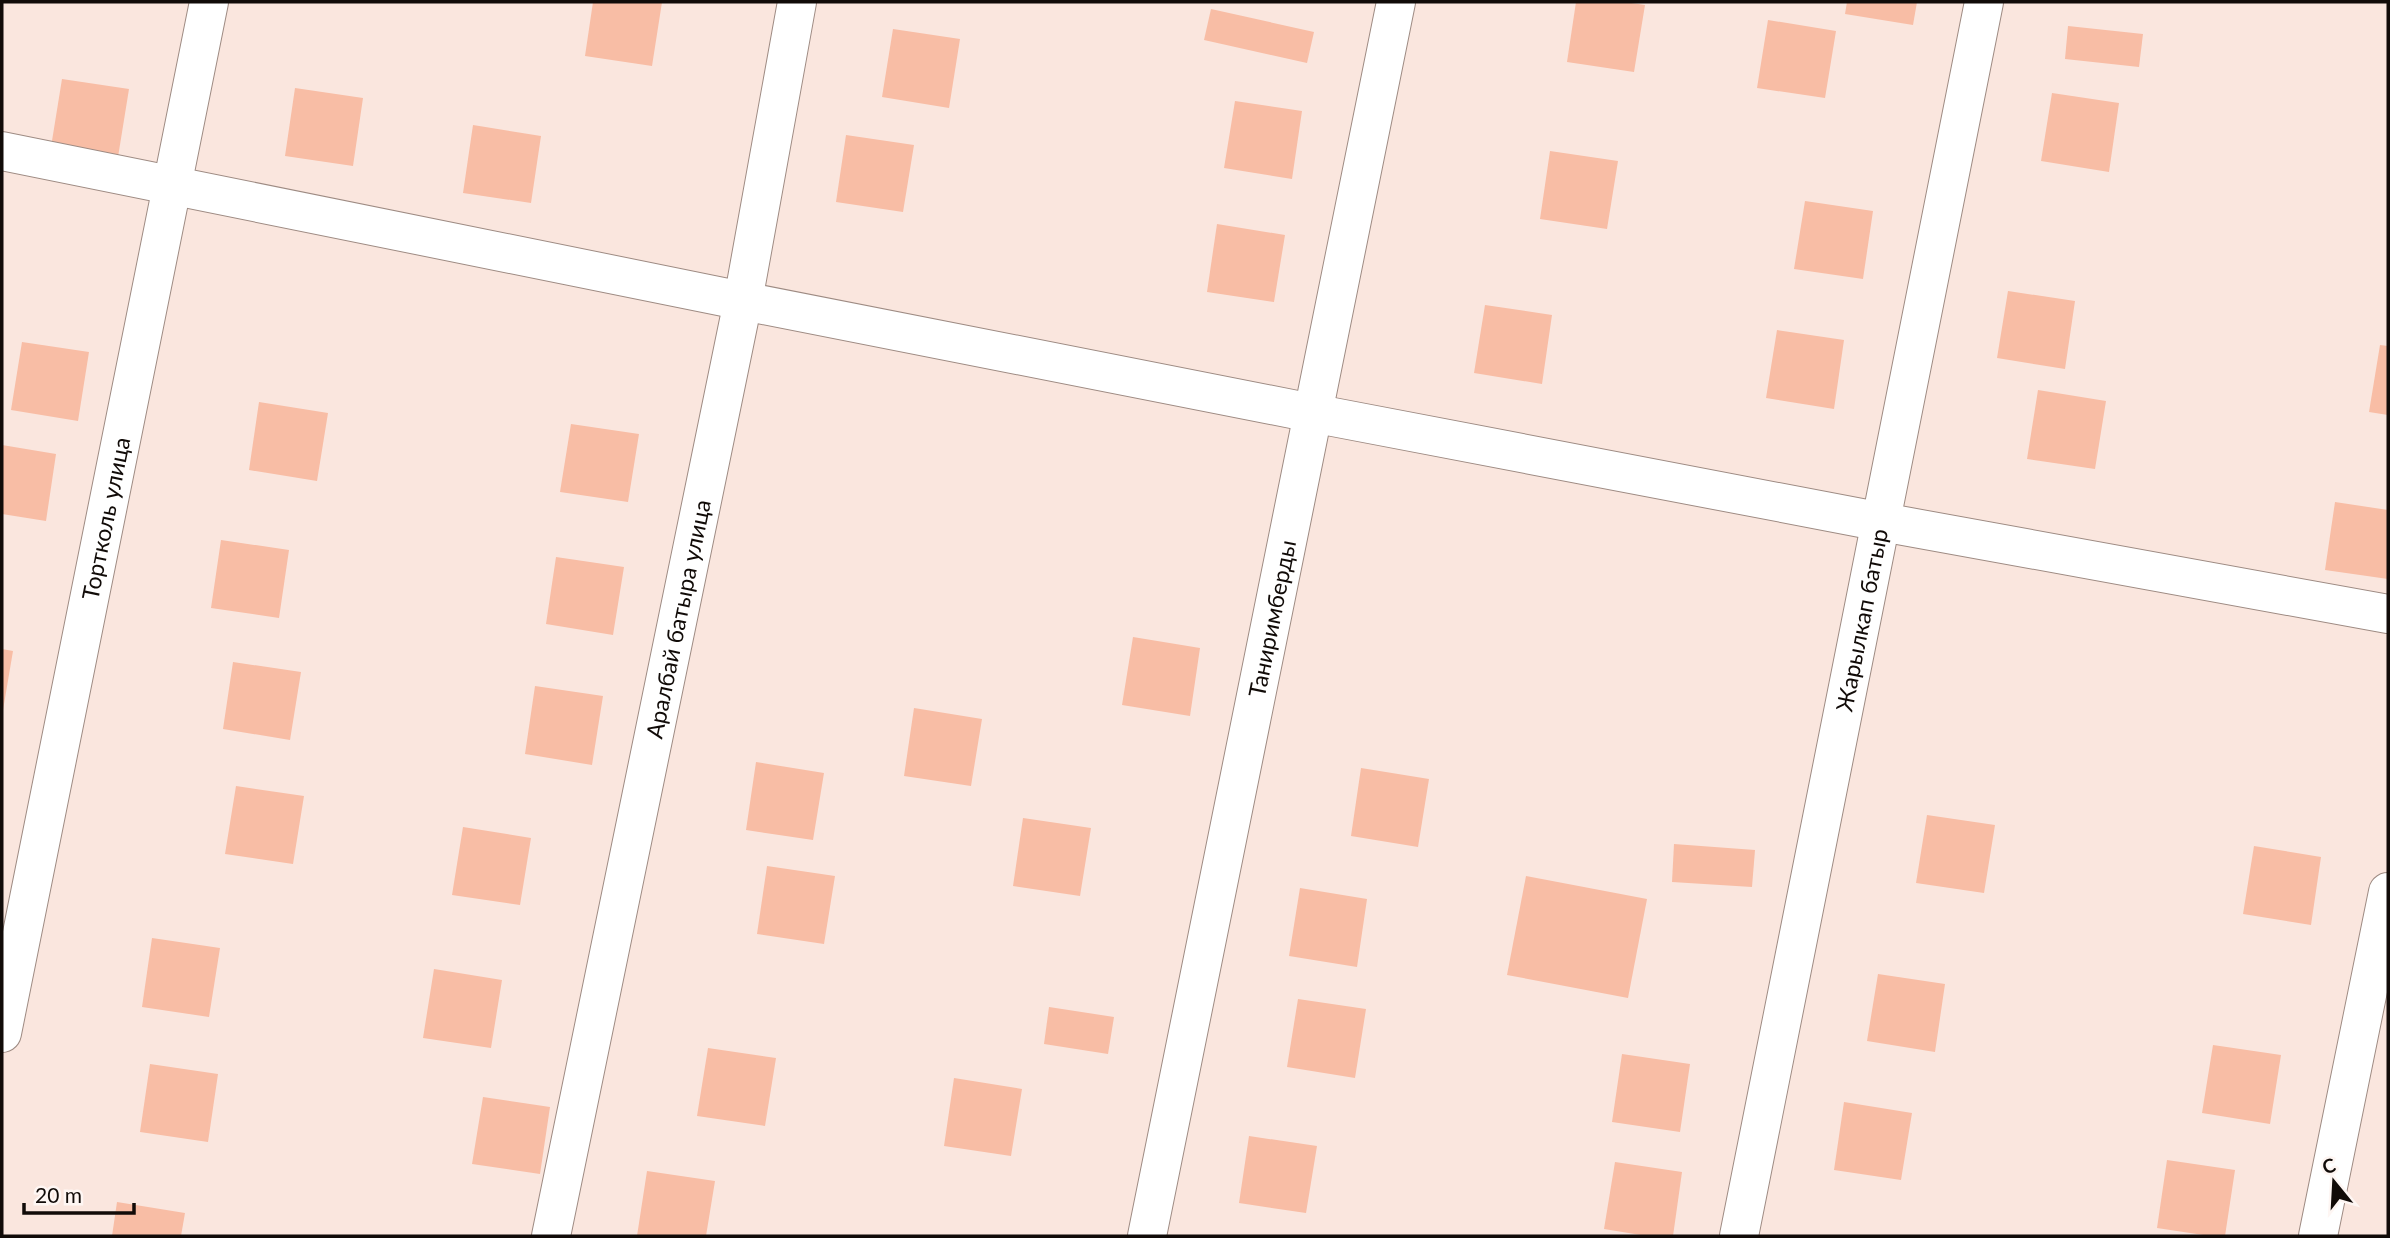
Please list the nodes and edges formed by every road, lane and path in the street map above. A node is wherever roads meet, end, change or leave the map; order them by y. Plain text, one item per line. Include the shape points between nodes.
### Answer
1 (209, 2) edge
2 (797, 2) edge
3 (1396, 2) edge
4 (1984, 2) edge
5 (2, 151) edge
6 (172, 186) junction
7 (743, 301) junction
8 (1312, 413) junction
9 (1882, 522) junction
10 (2388, 614) edge
11 (2388, 892) edge
12 (2, 1033) edge
13 (551, 1236) edge
14 (1147, 1236) edge
15 (1739, 1236) edge
16 (2318, 1236) edge

1 - 6 street, Тортколь улица
2 - 7 street, Аралбай батыра улица
3 - 8 street, Таниримберды
4 - 9 street, Жарылкап батыр
5 - 6 street
6 - 7 street
6 - 12 street, Тортколь улица
7 - 8 street
7 - 13 street, Аралбай батыра улица
8 - 9 street
8 - 14 street, Таниримберды
9 - 10 street
9 - 15 street, Жарылкап батыр
11 - 16 street

